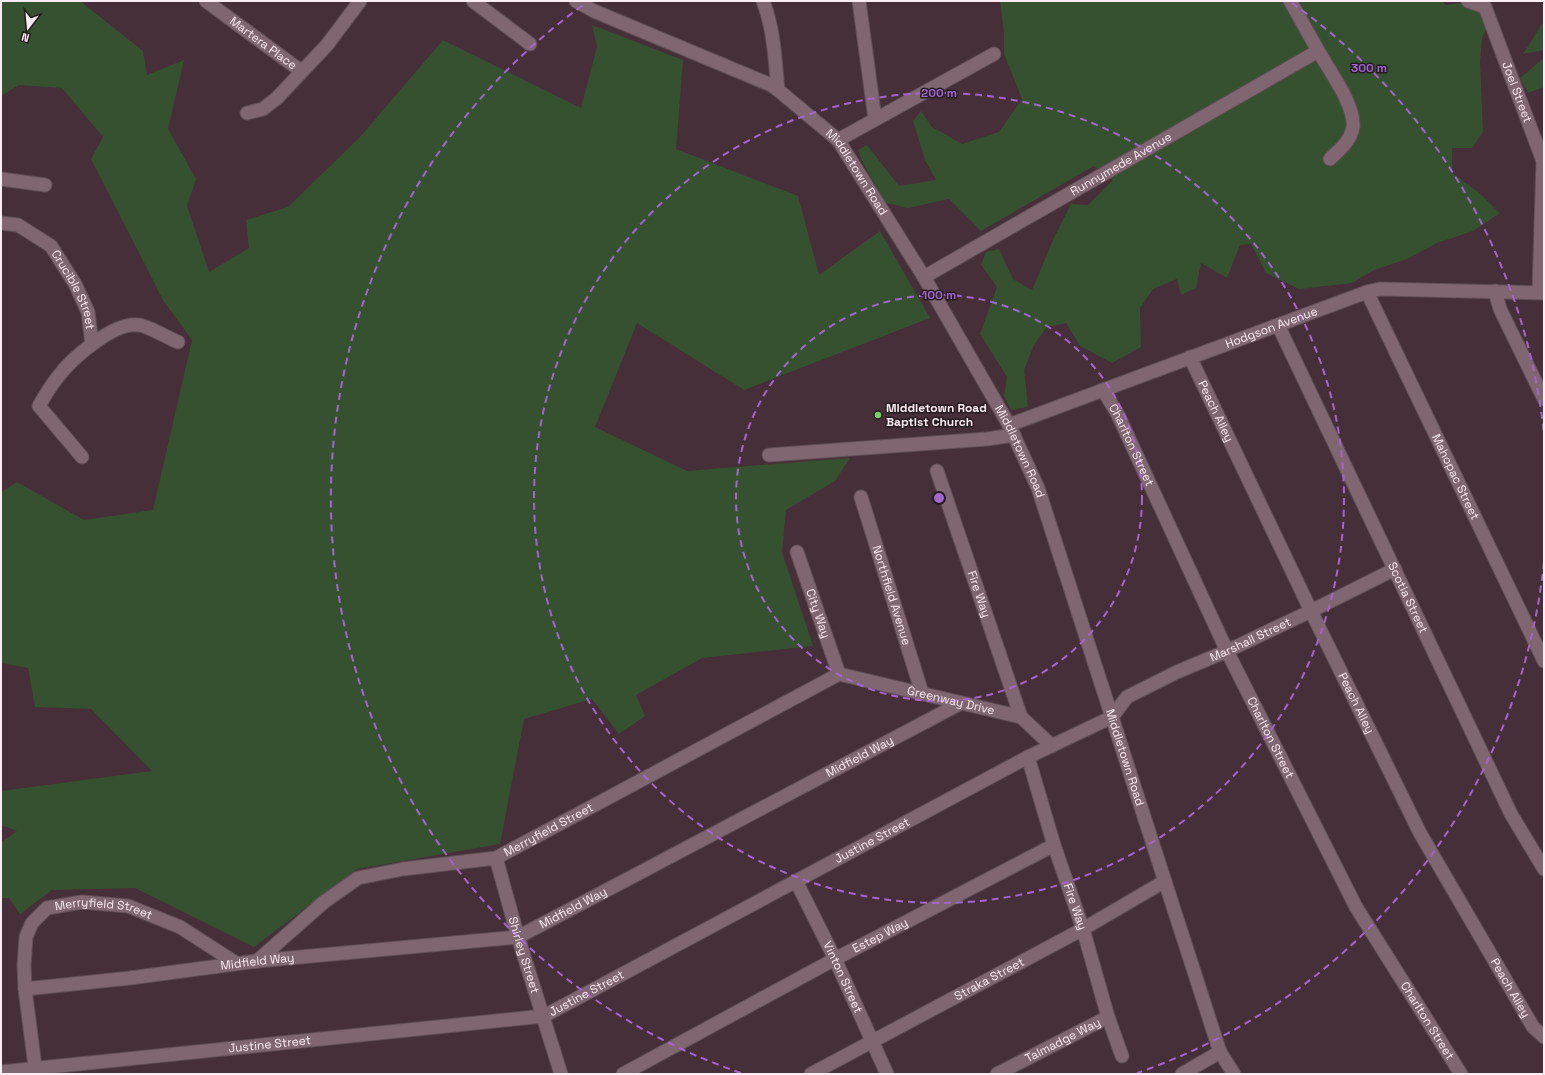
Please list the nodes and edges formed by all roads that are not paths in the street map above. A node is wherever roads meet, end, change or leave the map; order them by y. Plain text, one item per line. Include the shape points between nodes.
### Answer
1 (206, 1) edge
2 (360, 1) edge
3 (473, 1) edge
4 (576, 1) edge
5 (763, 1) edge
6 (859, 1) edge
7 (1290, 1) edge
8 (1468, 1) edge
9 (530, 44) dead end
10 (1318, 51) junction
11 (994, 54) dead end
12 (301, 71) junction
13 (778, 90) junction
14 (247, 113) dead end
15 (875, 119) junction
16 (838, 140) junction
17 (1330, 159) dead end
18 (1, 179) edge
19 (45, 185) dead end
20 (1543, 196) edge
21 (1, 223) edge
22 (924, 277) junction
23 (1495, 291) junction
24 (1367, 292) junction
25 (1541, 292) edge
26 (1278, 325) junction
27 (178, 342) dead end
28 (92, 344) junction
29 (1190, 357) junction
30 (1541, 385) edge
31 (1103, 390) junction
32 (1544, 399) edge
33 (1012, 430) junction
34 (769, 455) dead end
35 (82, 457) dead end
36 (937, 471) dead end
37 (861, 497) dead end
38 (797, 552) dead end
39 (1395, 569) junction
40 (1311, 611) junction
41 (1227, 651) junction
42 (1544, 661) edge
43 (839, 674) junction
44 (922, 693) junction
45 (961, 703) junction
46 (1112, 717) junction
47 (1021, 718) junction
48 (1052, 746) junction
49 (1028, 758) junction
50 (1054, 845) junction
51 (496, 858) junction
52 (1542, 863) edge
53 (796, 881) junction
54 (1166, 882) junction
55 (1083, 929) junction
56 (518, 937) junction
57 (835, 959) junction
58 (257, 961) junction
59 (236, 963) junction
60 (25, 989) junction
61 (544, 1016) junction
62 (1108, 1017) junction
63 (1544, 1037) edge
64 (872, 1041) junction
65 (1220, 1052) junction
66 (1122, 1056) dead end
67 (35, 1071) edge
68 (1, 1072) edge
69 (562, 1074) edge
70 (623, 1074) edge
71 (811, 1074) edge
72 (887, 1074) edge
73 (997, 1074) edge
74 (1182, 1074) edge
75 (1234, 1074) edge
76 (1460, 1074) edge

1 - 12 street, Martera Place
2 - 12 street, Martera Place via 327,45
3 - 9 street
4 - 13 street, Middletown Road
5 - 13 street via 771,28
6 - 15 street
7 - 10 street
8 - 20 street, Joel Street via 1485,7 1543,161
10 - 17 street via 1353,118 1350,138
10 - 22 street, Runnymede Avenue
11 - 15 street
12 - 14 street, Martera Place via 271,104 263,110
13 - 16 street, Middletown Road
15 - 16 street
16 - 22 street, Middletown Road
18 - 19 street
20 - 25 street, Joel Street
21 - 28 street, Crucible Street via 18,225 51,246 76,284 88,312
22 - 33 street, Middletown Road
23 - 24 street, Hodgson Avenue via 1380,289
23 - 25 street, Hodgson Avenue
23 - 30 street via 1500,309
24 - 26 street, Hodgson Avenue
24 - 42 street, Mahopac Street
26 - 29 street, Hodgson Avenue
26 - 39 street, Scotia Street
27 - 28 street via 135,325 113,330
28 - 35 street via 68,364 38,406
29 - 31 street, Hodgson Avenue
29 - 40 street, Peach Alley
30 - 32 street
31 - 33 street, Hodgson Avenue
31 - 41 street, Charlton Street via 1121,422
33 - 34 street, Hodgson Avenue via 987,440
33 - 46 street, Middletown Road via 1038,488
36 - 47 street, Fire Way
37 - 44 street, Northfield Avenue
38 - 43 street, City Way
39 - 40 street, Marshall Street
39 - 52 street, Scotia Street via 1511,814
40 - 41 street, Marshall Street
40 - 63 street, Peach Alley via 1420,833 1533,1027
41 - 46 street, Marshall Street via 1127,697
41 - 76 street, Charlton Street via 1356,907
43 - 44 street, Greenway Drive
43 - 51 street, Merryfield Street
44 - 45 street, Greenway Drive
45 - 47 street, Greenway Drive
45 - 56 street, Midfield Way
46 - 48 street, Justine Street
46 - 54 street, Middletown Road
47 - 48 street, Greenway Drive
48 - 49 street, Justine Street
49 - 50 street, Fire Way
49 - 53 street, Justine Street
50 - 55 street, Fire Way
50 - 57 street, Estep Way
51 - 56 street, Shirley Street
51 - 58 street, Merryfield Street via 402,869 358,878 324,902
53 - 57 street, Vinton Street
53 - 61 street, Justine Street
54 - 55 street, Straka Street
54 - 65 street, Middletown Road
55 - 62 street, Fire Way
55 - 64 street, Straka Street
56 - 58 street, Midfield Way
56 - 61 street, Shirley Street
57 - 64 street, Vinton Street
57 - 70 street, Estep Way
58 - 59 street, Midfield Way
59 - 60 street, Midfield Way
59 - 60 street, Merryfield Street via 180,927 128,906 82,902 47,908 32,923 26,937
60 - 67 street, Merryfield Street
61 - 67 street, Justine Street
61 - 69 street, Shirley Street
62 - 66 street, Fire Way
62 - 73 street, Talmadge Way
64 - 71 street, Straka Street
64 - 72 street, Vinton Street
65 - 74 street
65 - 75 street, Middletown Road
67 - 68 street, Justine Street

